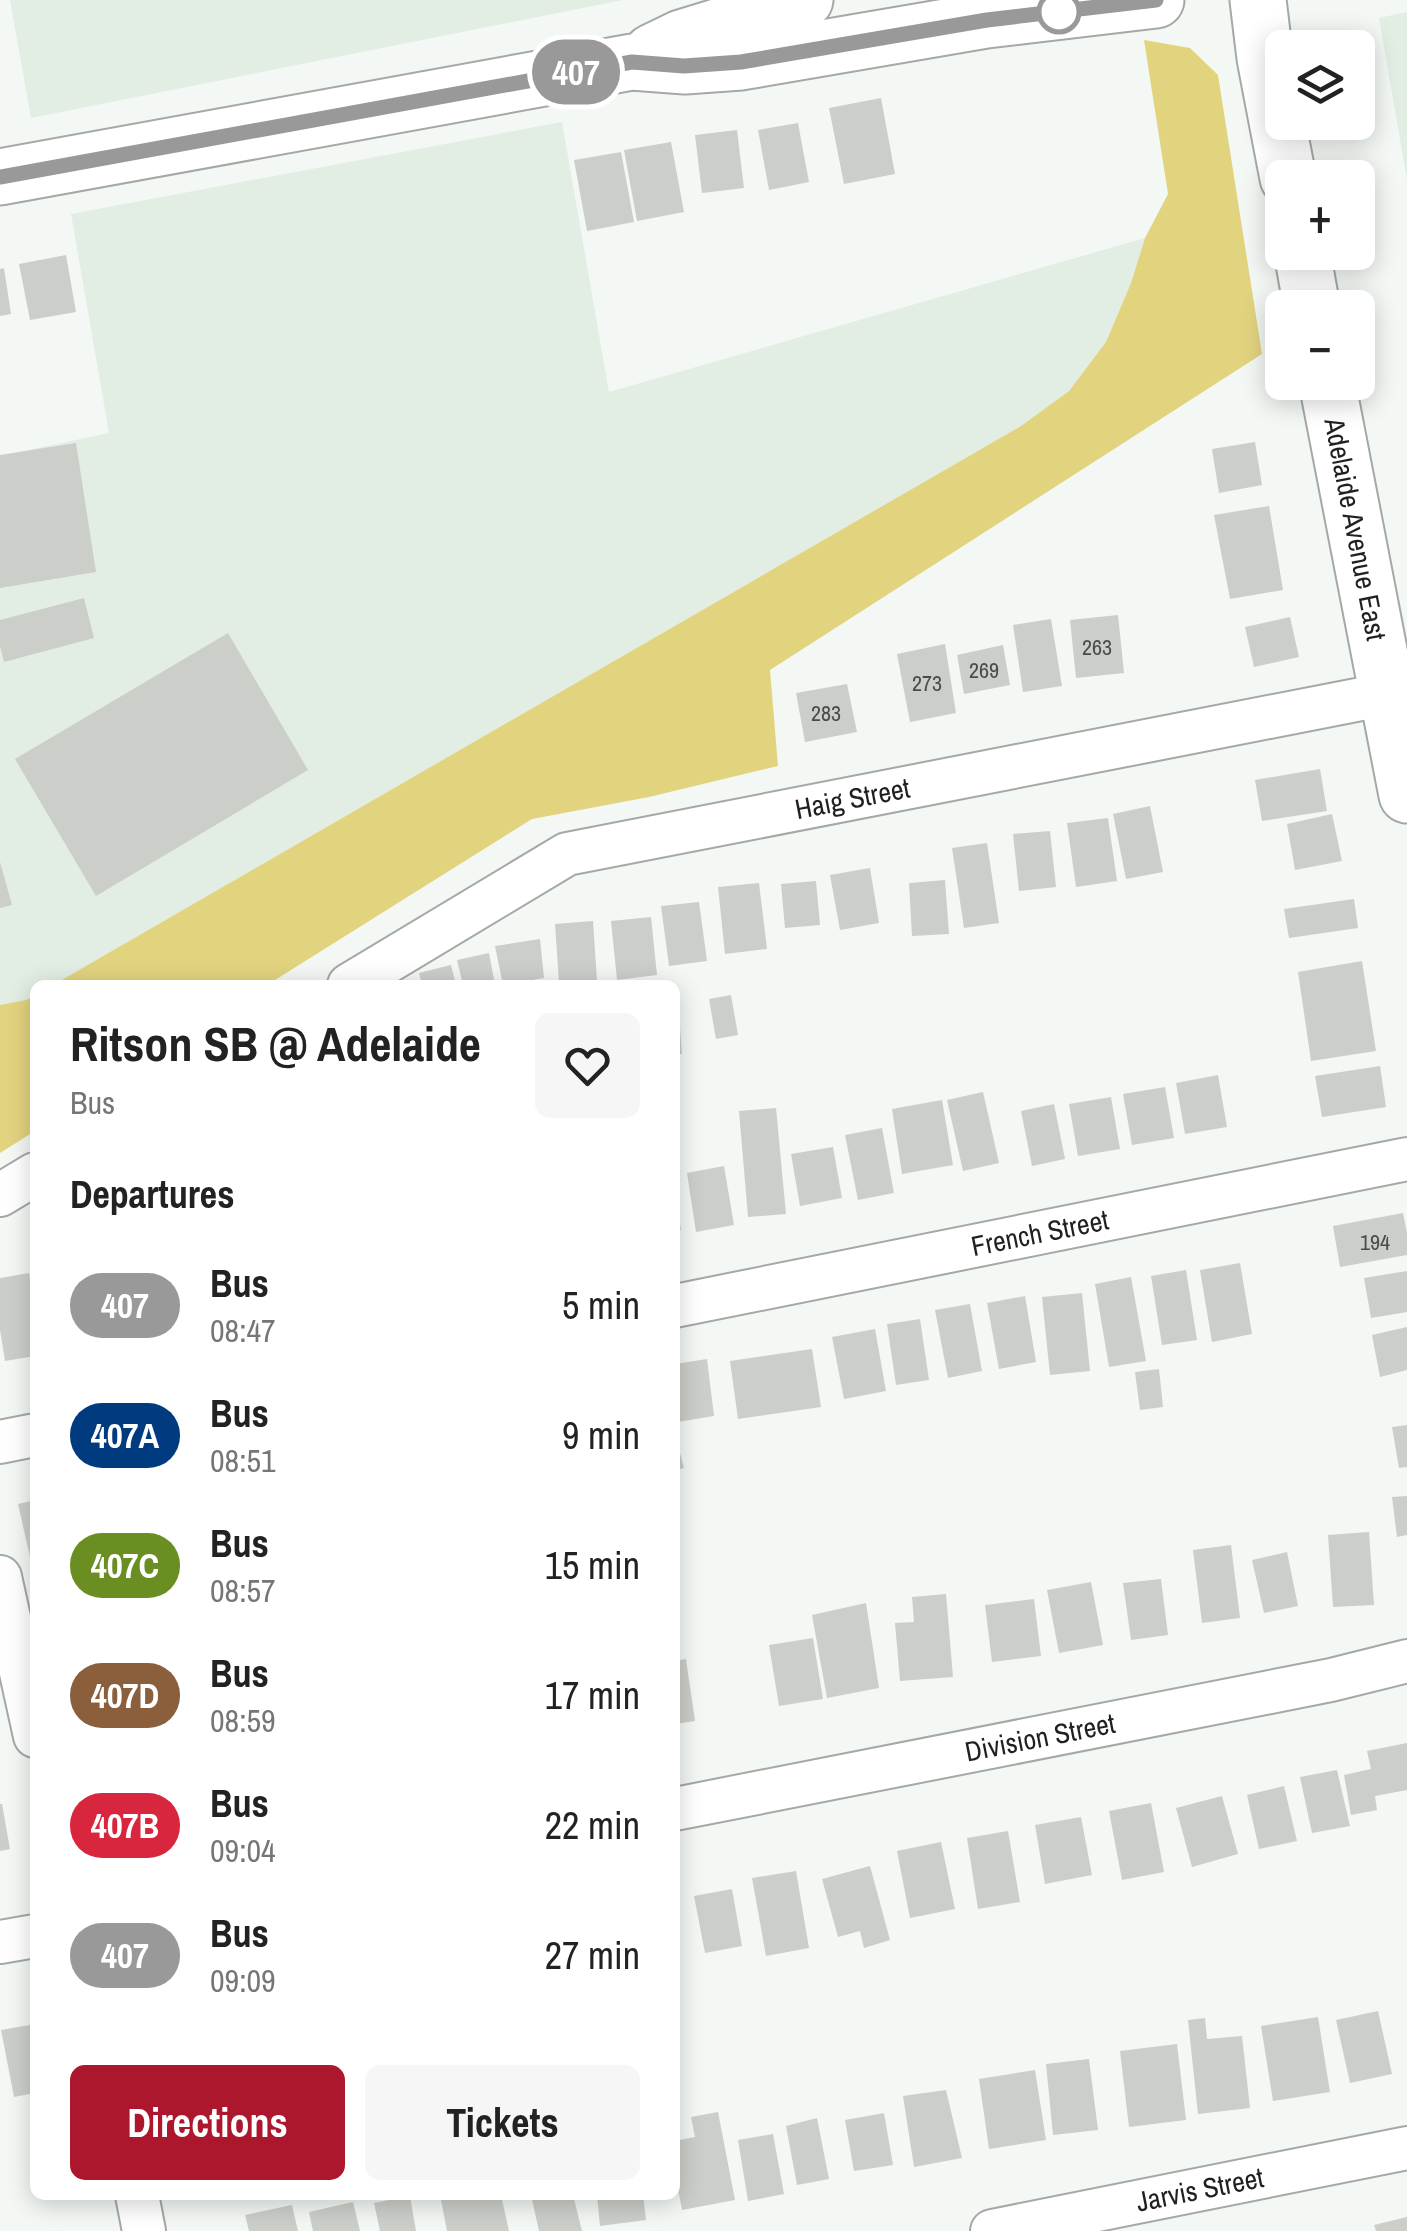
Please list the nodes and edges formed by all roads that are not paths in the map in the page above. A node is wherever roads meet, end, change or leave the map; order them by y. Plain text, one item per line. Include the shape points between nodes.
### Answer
1 (805, 0) edge
2 (1156, 0) edge
3 (1258, 0) edge
4 (632, 62) junction
5 (1285, 160) edge
6 (0, 177) edge
7 (1330, 400) edge
8 (1387, 694) junction
9 (1407, 796) edge
10 (357, 980) edge
11 (1407, 1159) edge
12 (30, 1177) edge
13 (0, 1196) edge
14 (680, 1305) edge
15 (30, 1436) edge
16 (0, 1442) edge
17 (0, 1577) edge
18 (1407, 1661) edge
19 (30, 1713) edge
20 (680, 1808) edge
21 (30, 1937) edge
22 (0, 1942) edge
23 (1407, 2148) edge
24 (138, 2200) edge
25 (144, 2231) edge
26 (992, 2231) edge

1 - 4 main road via 681,38
2 - 4 main road via 987,20 741,62
3 - 5 main road
4 - 6 main road
7 - 8 main road, Adelaide Avenue East
8 - 9 main road, Adelaide Avenue East
8 - 10 street, Haig Street via 566,854
11 - 14 street, French Street
12 - 13 street
15 - 16 street
17 - 19 street
18 - 20 street, Division Street
21 - 22 street
23 - 26 street, Jarvis Street
24 - 25 street

